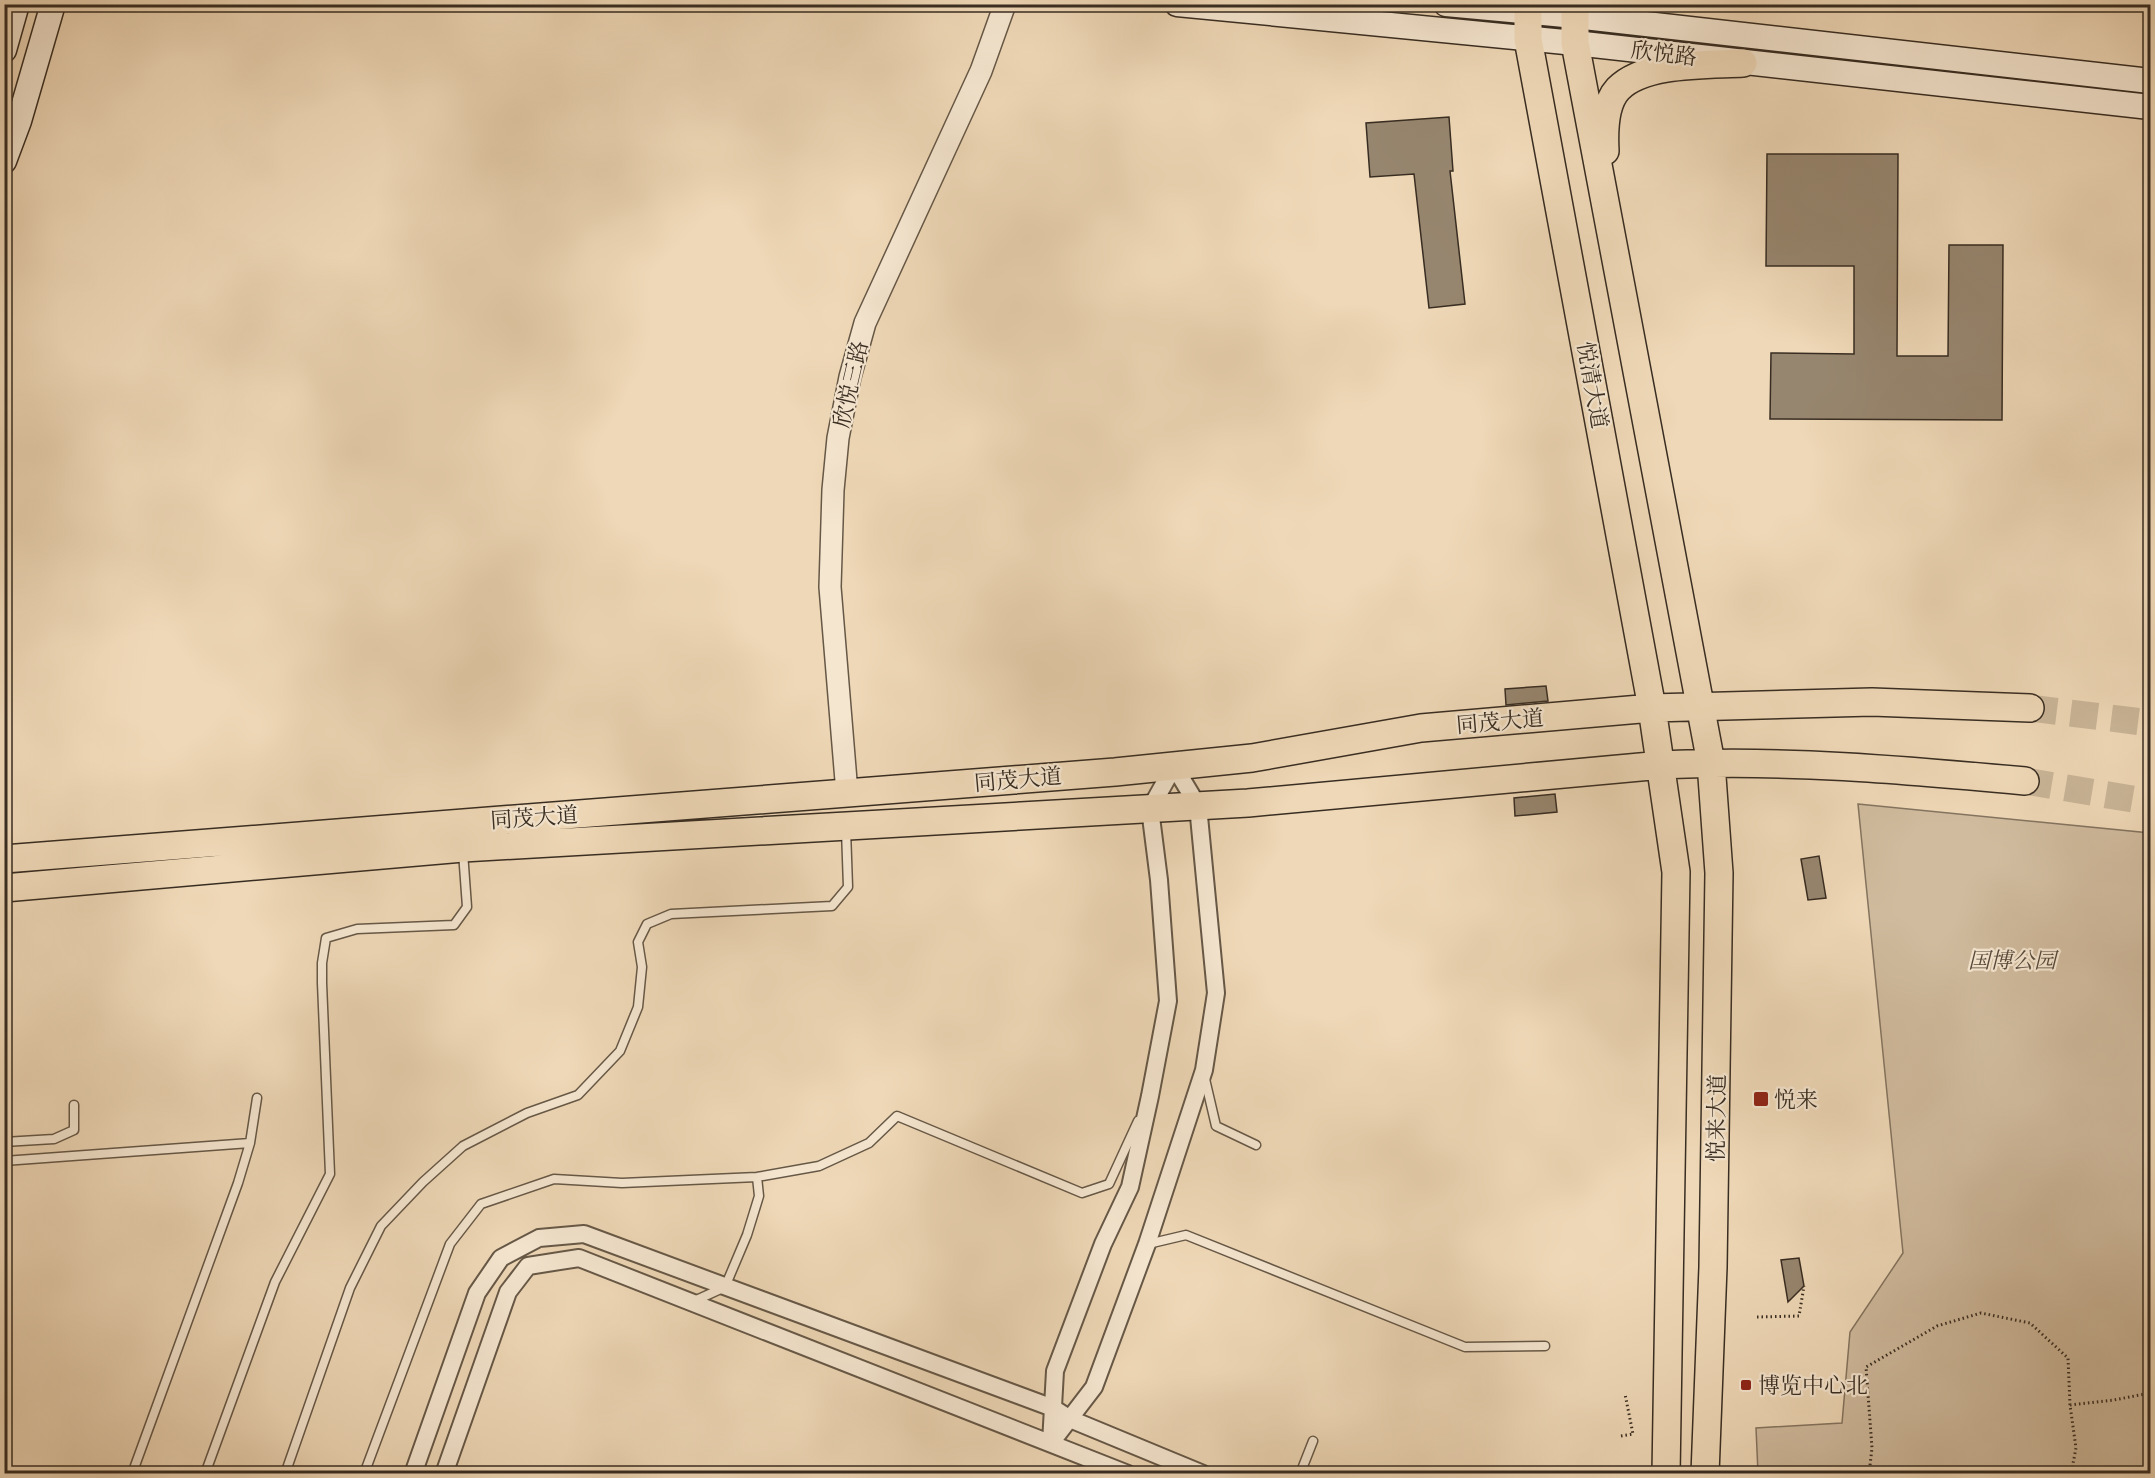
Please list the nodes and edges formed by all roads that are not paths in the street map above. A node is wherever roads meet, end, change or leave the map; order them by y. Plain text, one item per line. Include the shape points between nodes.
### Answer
1 (17, 4) edge
2 (53, 4) edge
3 (1005, 4) edge
4 (1177, 4) edge
5 (1446, 4) edge
6 (1528, 8) edge
7 (1575, 10) edge
8 (1528, 39) junction
9 (1575, 43) junction
10 (4, 50) edge
11 (1743, 63) junction
12 (2151, 81) edge
13 (2151, 107) edge
14 (4, 161) edge
15 (1608, 218) junction
16 (1700, 706) junction
17 (1652, 708) junction
18 (2030, 708) tunnel mouth
19 (1711, 763) junction
20 (1662, 765) junction
21 (1174, 766) junction
22 (2025, 781) tunnel mouth
23 (847, 793) junction
24 (1198, 806) junction
25 (1150, 809) junction
26 (846, 827) junction
27 (463, 848) junction
28 (4, 859) edge
29 (4, 888) edge
30 (1204, 1070) junction
31 (1150, 1096) junction
32 (257, 1098) dead end
33 (74, 1105) dead end
34 (4, 1142) edge
35 (250, 1143) junction
36 (1256, 1145) dead end
37 (4, 1161) edge
38 (757, 1177) junction
39 (1148, 1244) junction
40 (725, 1287) junction
41 (691, 1302) junction
42 (1545, 1346) dead end
43 (1053, 1408) junction
44 (1070, 1419) junction
45 (1313, 1441) dead end
46 (1052, 1443) junction
47 (416, 1472) edge
48 (132, 1473) edge
49 (205, 1473) edge
50 (285, 1473) edge
51 (364, 1473) edge
52 (444, 1473) edge
53 (1128, 1473) edge
54 (1203, 1473) edge
55 (1300, 1473) edge
56 (1666, 1473) edge
57 (1705, 1473) edge

1 - 10 main road
2 - 14 main road
3 - 23 street, 欣悦三路 via 981,71 865,323 848,387 833,490 830,587
4 - 8 main road, 欣悦路
5 - 6 main road, 欣悦路
6 - 7 main road, 欣悦路
6 - 8 main road, 悦清大道
7 - 9 main road, 悦清大道
7 - 12 main road, 欣悦路
8 - 9 main road, 欣悦路
8 - 17 main road, 悦清大道
9 - 11 main road, 欣悦路
9 - 15 main road, 悦清大道
11 - 13 main road, 欣悦路
11 - 15 main road via 1668,68 1644,73 1617,89 1610,102 1605,140
15 - 16 main road, 悦清大道
16 - 17 main road, 同茂大道
16 - 18 main road, 同茂大道 via 1872,702
16 - 19 main road, 悦清大道
17 - 20 main road, 悦清大道
17 - 21 main road, 同茂大道 via 1421,728 1252,758
19 - 20 main road, 同茂大道
19 - 22 main road, 同茂大道 via 1874,768
19 - 57 main road, 悦来大道 via 1719,873 1713,1267
20 - 24 main road, 同茂大道
20 - 56 main road, 悦来大道 via 1676,872
21 - 23 main road, 同茂大道
21 - 24 street
21 - 25 street
23 - 28 main road, 同茂大道
24 - 25 main road, 同茂大道
24 - 30 street via 1216,993
25 - 26 main road, 同茂大道
25 - 31 street via 1168,1001
26 - 27 main road, 同茂大道
26 - 50 lane via 848,888 832,906 671,914 647,924 638,942 642,967 638,1008 620,1051 578,1095 527,1113 463,1146 381,1226 350,1288
27 - 29 main road, 同茂大道
27 - 49 lane via 467,907 454,925 357,929 326,938 322,983 330,1174 275,1282
30 - 36 lane via 1216,1126
30 - 39 street
31 - 38 lane via 1109,1184 1082,1192 897,1116 869,1143 819,1166
31 - 43 street via 1130,1187 1103,1244 1055,1371
32 - 35 lane
33 - 34 lane via 74,1130 54,1139
35 - 37 lane
35 - 48 lane
38 - 40 lane via 759,1196
38 - 51 lane via 622,1183 554,1179 481,1204 450,1244
39 - 42 lane via 1186,1235 1465,1347
39 - 44 street via 1094,1387
40 - 41 lane
40 - 43 street
40 - 47 street via 584,1234 539,1238 501,1258 477,1293
41 - 46 street
41 - 52 street via 579,1258 528,1266 508,1292
43 - 44 street
43 - 46 street
44 - 46 street
44 - 54 street
45 - 55 lane
46 - 53 street

